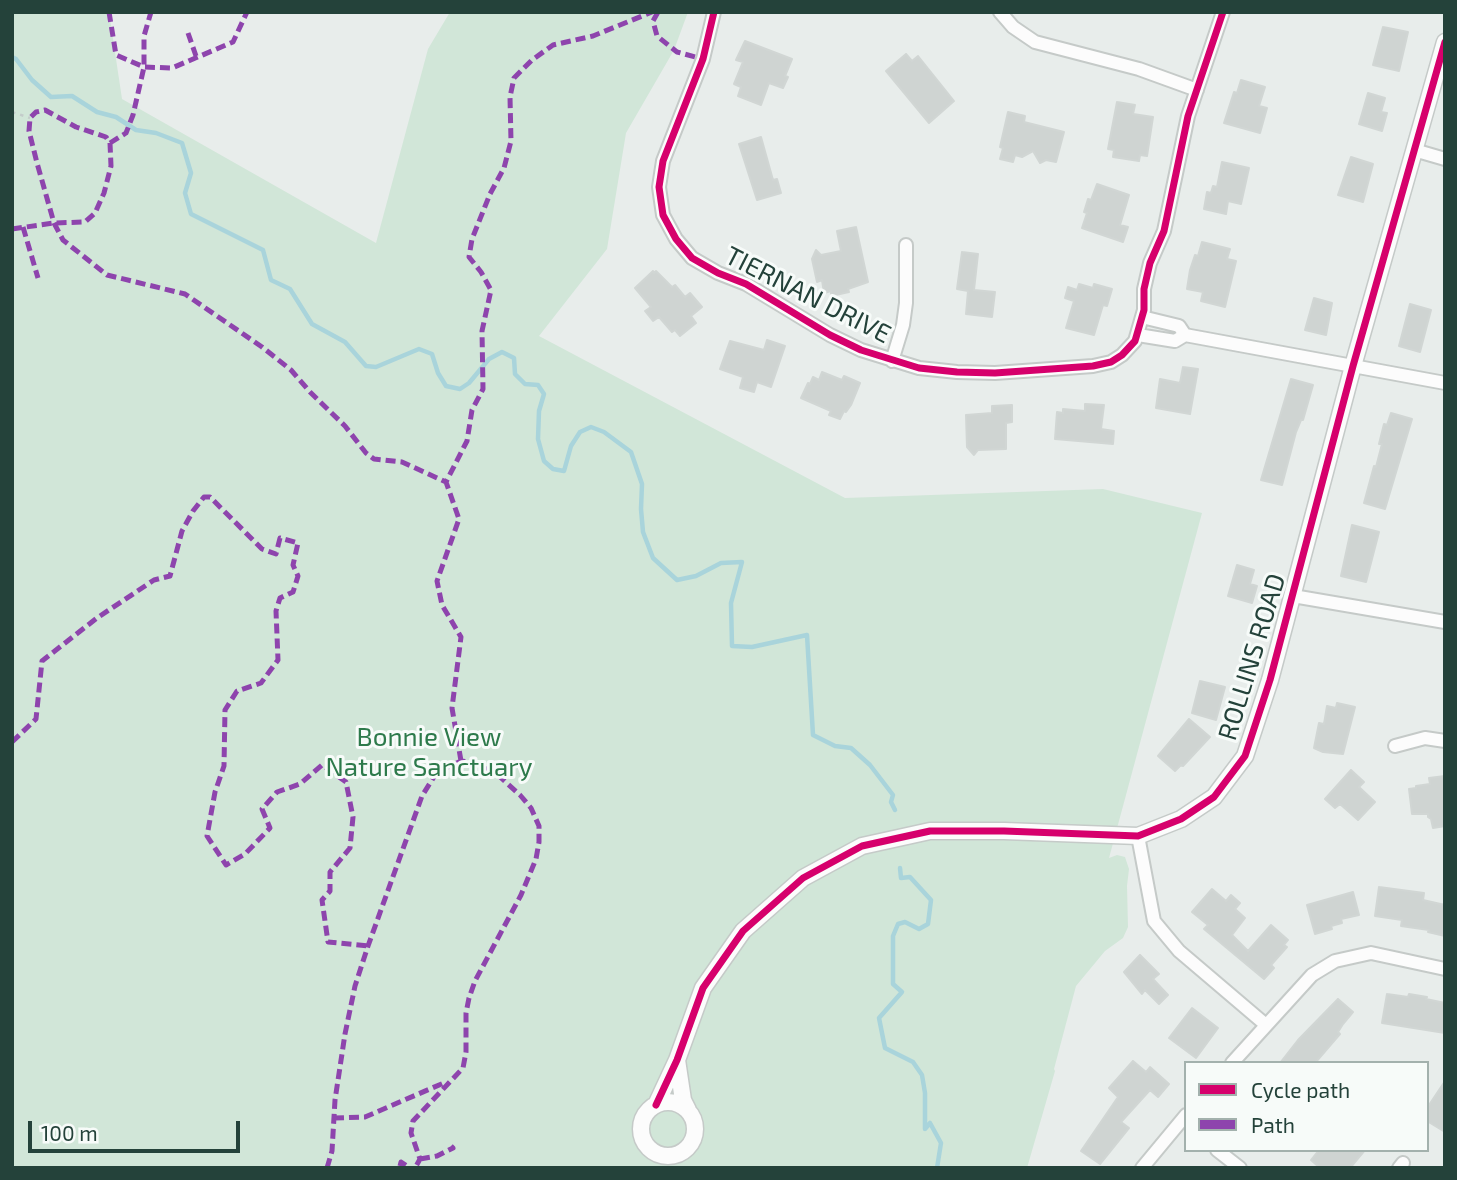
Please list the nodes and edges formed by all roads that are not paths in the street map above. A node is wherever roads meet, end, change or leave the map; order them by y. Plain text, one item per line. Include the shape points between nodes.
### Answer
1 (715, 12) edge
2 (1000, 12) edge
3 (1223, 12) edge
4 (1445, 42) edge
5 (1197, 90) junction
6 (1415, 150) junction
7 (1445, 159) edge
8 (906, 245) dead end
9 (1142, 317) junction
10 (1138, 335) junction
11 (1185, 335) junction
12 (892, 361) junction
13 (1353, 366) junction
14 (1445, 383) edge
15 (1293, 596) junction
16 (1445, 622) edge
17 (1445, 741) edge
18 (1395, 746) dead end
19 (1139, 836) junction
20 (1445, 969) edge
21 (1266, 1025) junction
22 (677, 1060) junction
23 (1234, 1061) edge
24 (656, 1105) junction
25 (688, 1110) junction
26 (1184, 1121) edge
27 (688, 1149) junction
28 (1220, 1152) edge
29 (658, 1160) edge
30 (682, 1168) edge
31 (1142, 1168) edge
32 (1240, 1168) edge

1 - 12 street, TIERNAN DRIVE via 703,59 663,161 659,187 663,215 692,258 746,284 830,335
2 - 5 street via 1035,42 1139,69
3 - 5 street
4 - 6 street, ROLLINS ROAD
5 - 9 street via 1164,231 1150,263
6 - 7 street
6 - 13 street, ROLLINS ROAD
8 - 12 street via 906,303
9 - 10 street
9 - 11 street via 1179,326
10 - 11 street via 1175,341
10 - 12 street, TIERNAN DRIVE via 1122,355 1093,366 995,373 919,368
11 - 13 street
13 - 14 street
13 - 15 street, ROLLINS ROAD
15 - 16 street
15 - 19 street, ROLLINS ROAD via 1245,756 1214,797 1181,819
17 - 18 street via 1425,738
19 - 21 street via 1154,921 1179,951
19 - 22 street, ROLLINS ROAD via 930,831 862,846 803,878 743,931 703,988
20 - 21 street via 1371,953 1335,961 1312,975
21 - 23 street
22 - 24 street, ROLLINS ROAD
22 - 25 street, ROLLINS ROAD
24 - 25 street via 673,1102
24 - 29 street, ROLLINS ROAD via 645,1115 641,1130
25 - 27 street, ROLLINS ROAD via 695,1134
26 - 31 street
27 - 29 street, ROLLINS ROAD
27 - 30 street, ROLLINS ROAD
28 - 32 street

